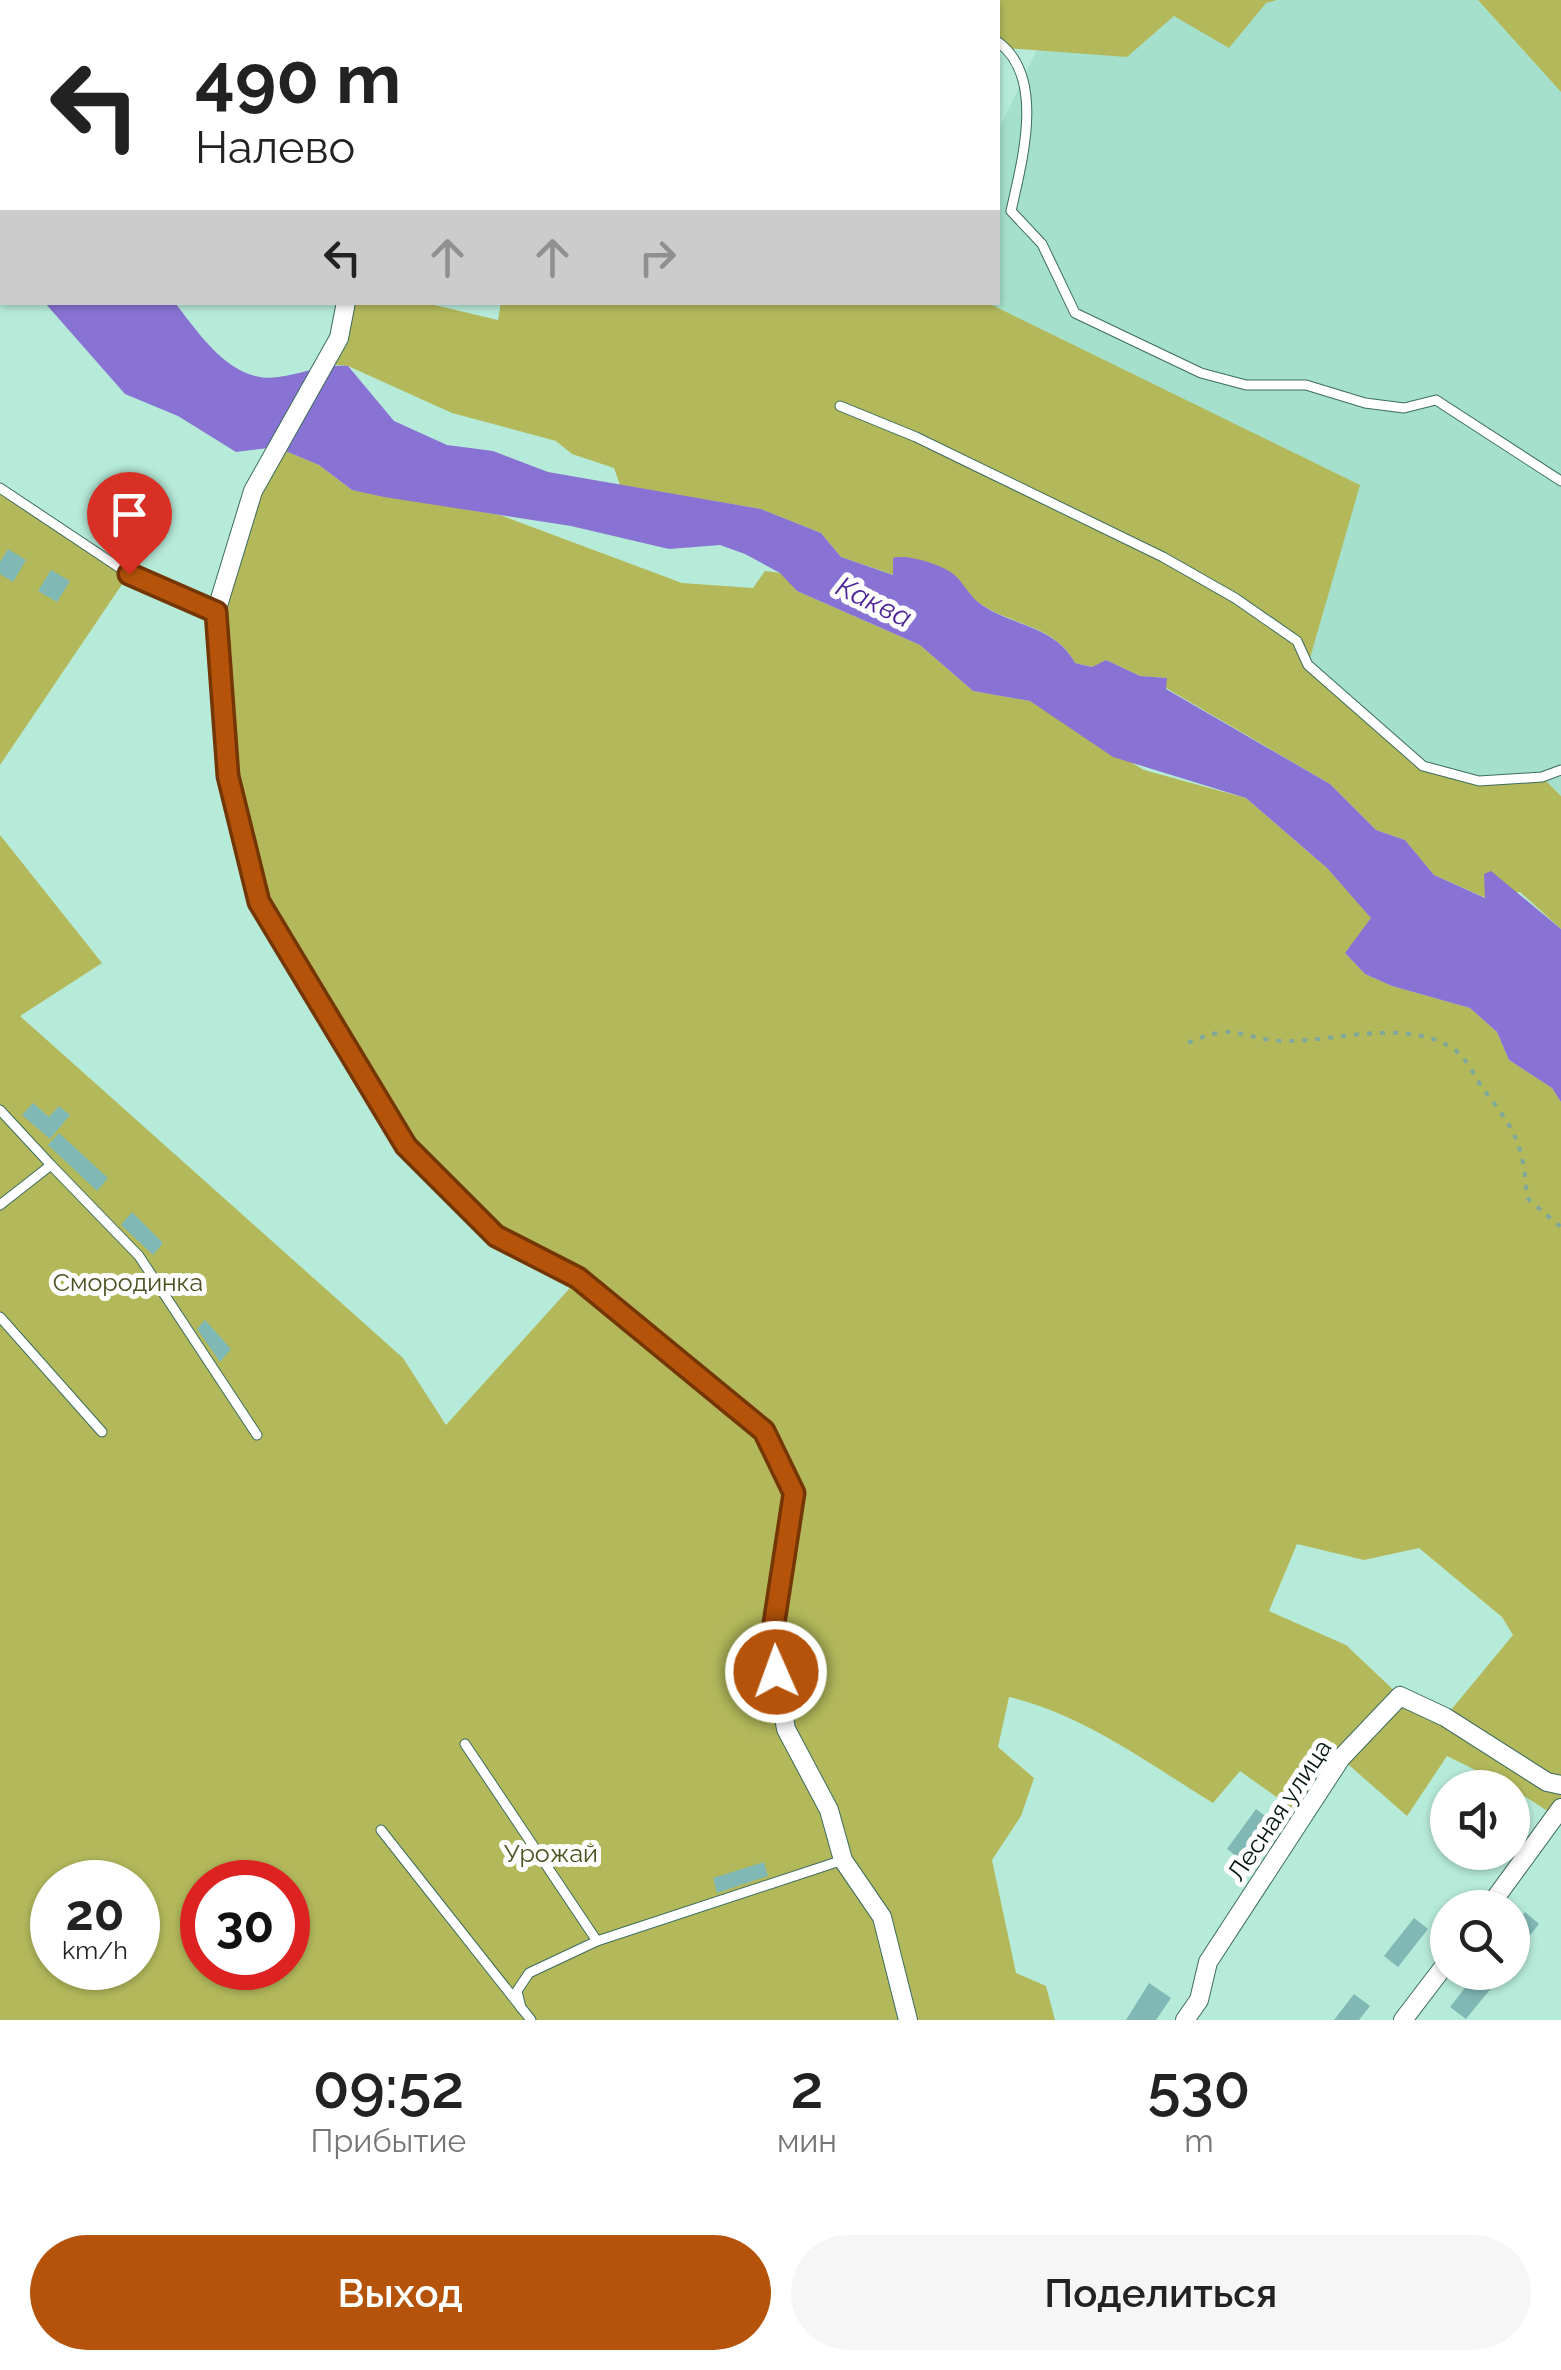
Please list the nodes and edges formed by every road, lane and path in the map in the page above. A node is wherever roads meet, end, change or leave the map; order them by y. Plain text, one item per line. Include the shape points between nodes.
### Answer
1 (1000, 45) edge
2 (345, 305) edge
3 (840, 406) dead end
4 (1561, 481) edge
5 (0, 488) edge
6 (216, 612) junction
7 (1561, 770) edge
8 (1188, 1043) dead end
9 (0, 1110) edge
10 (50, 1165) junction
11 (0, 1205) edge
12 (1561, 1227) edge
13 (0, 1317) edge
14 (102, 1432) dead end
15 (258, 1435) dead end
16 (465, 1744) dead end
17 (1561, 1785) edge
18 (1561, 1808) edge
19 (381, 1830) dead end
20 (844, 1860) junction
21 (1501, 1890) edge
22 (597, 1942) junction
23 (1430, 1985) edge
24 (521, 2008) junction
25 (531, 2020) edge
26 (908, 2020) edge
27 (1185, 2020) edge
28 (1403, 2020) edge

1 - 4 lane via 1026,82 1011,211 1042,244 1075,313 1201,372 1246,385 1306,384 1404,408 1436,400
2 - 6 street via 339,338 253,491
3 - 7 lane via 934,445 1235,598 1296,641 1308,665 1423,766 1480,781
5 - 6 lane via 129,574
6 - 20 street via 228,776 259,902 406,1146 496,1236 578,1278 764,1431 794,1493 771,1643 786,1728 829,1810
8 - 12 path via 1217,1030 1264,1042 1425,1035 1459,1052 1508,1120 1524,1152 1527,1198
9 - 10 lane
10 - 11 lane
10 - 15 lane via 139,1256
13 - 14 lane
16 - 22 lane
17 - 27 street, Лесная улица via 1400,1696 1332,1773 1208,1962 1199,2000
18 - 21 street
19 - 24 lane
20 - 22 lane
20 - 26 street via 882,1917
22 - 24 lane via 529,1973 517,1992
23 - 28 street
24 - 25 lane

